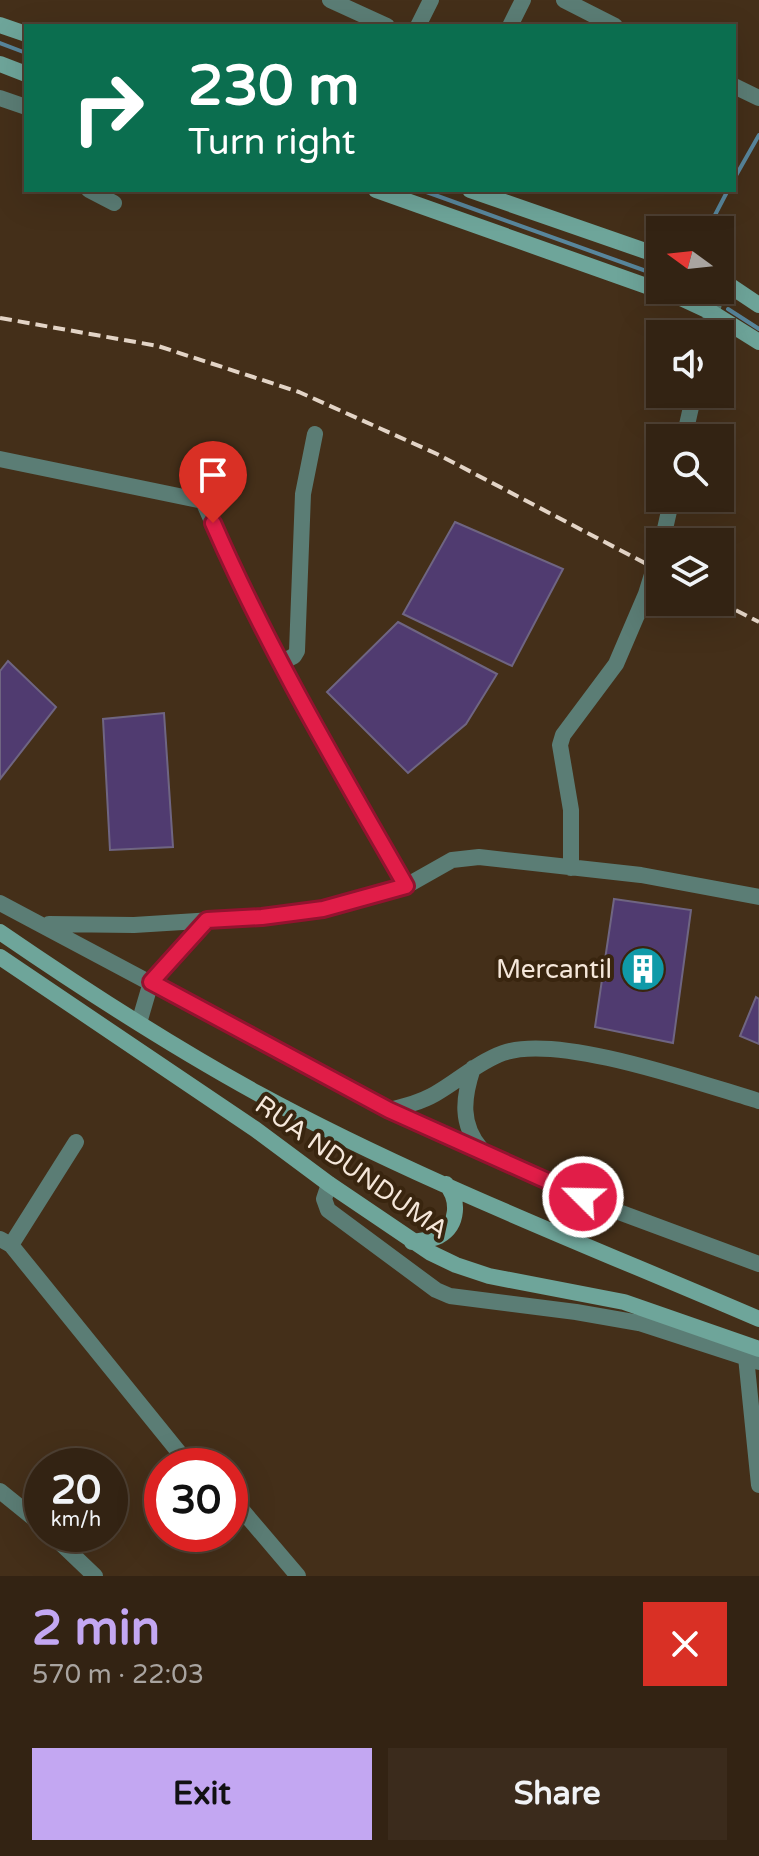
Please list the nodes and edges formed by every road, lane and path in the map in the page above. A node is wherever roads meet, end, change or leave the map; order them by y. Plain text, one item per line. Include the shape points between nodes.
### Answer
1 (330, 0) edge
2 (431, 0) edge
3 (523, 0) edge
4 (564, 0) edge
5 (383, 24) edge
6 (419, 24) edge
7 (511, 24) edge
8 (611, 24) edge
9 (0, 25) edge
10 (24, 33) edge
11 (0, 64) edge
12 (24, 73) edge
13 (736, 87) edge
14 (0, 98) edge
15 (759, 98) edge
16 (24, 106) edge
17 (93, 192) edge
18 (382, 192) edge
19 (476, 192) edge
20 (114, 203) dead end
21 (646, 251) edge
22 (734, 288) edge
23 (713, 304) edge
24 (759, 305) edge
25 (711, 312) junction
26 (710, 320) edge
27 (759, 342) edge
28 (315, 434) dead end
29 (0, 459) edge
30 (646, 591) edge
31 (280, 663) junction
32 (571, 868) junction
33 (406, 886) junction
34 (759, 897) edge
35 (0, 903) edge
36 (207, 920) junction
37 (43, 924) junction
38 (0, 932) edge
39 (0, 957) edge
40 (151, 982) junction
41 (139, 1023) junction
42 (473, 1068) junction
43 (759, 1101) edge
44 (389, 1110) junction
45 (76, 1142) dead end
46 (485, 1154) junction
47 (329, 1184) junction
48 (446, 1184) junction
49 (6, 1242) edge
50 (412, 1242) junction
51 (759, 1264) edge
52 (759, 1319) edge
53 (755, 1356) edge
54 (175, 1448) edge
55 (759, 1485) edge
56 (0, 1491) edge
57 (24, 1510) edge
58 (248, 1517) edge
59 (70, 1552) edge
60 (95, 1576) edge
61 (298, 1576) edge

1 - 5 street
2 - 6 street
3 - 7 street
4 - 8 street
9 - 10 main road
11 - 12 main road
13 - 15 street
14 - 16 street
17 - 20 street
18 - 25 main road
19 - 21 main road
22 - 24 main road
23 - 25 street
25 - 26 street
25 - 27 main road
28 - 31 street via 303,494 297,651
29 - 31 street via 203,501
30 - 32 street via 616,664 560,745 571,810
31 - 33 street
32 - 33 street via 461,858
32 - 34 street
33 - 36 street via 323,909
35 - 37 street
36 - 37 street
36 - 40 street
37 - 40 street
38 - 41 main road, RUA NDUNDUMA
39 - 47 main road, RUA NDUNDUMA
40 - 41 street
40 - 44 street
41 - 48 main road, RUA NDUNDUMA via 257,1093
42 - 43 street via 505,1052 556,1049 630,1063
42 - 44 street via 433,1095
42 - 46 street via 465,1120 470,1137
44 - 46 street
45 - 49 street
46 - 51 street via 608,1208
47 - 50 main road, RUA NDUNDUMA
47 - 53 street via 324,1199 328,1210 436,1290 468,1300 639,1323
48 - 50 main road via 456,1202 452,1222 438,1236
48 - 52 main road, RUA NDUNDUMA
49 - 54 street
50 - 53 main road, RUA NDUNDUMA via 489,1276 624,1302
53 - 55 street
56 - 57 street
58 - 61 street
59 - 60 street

